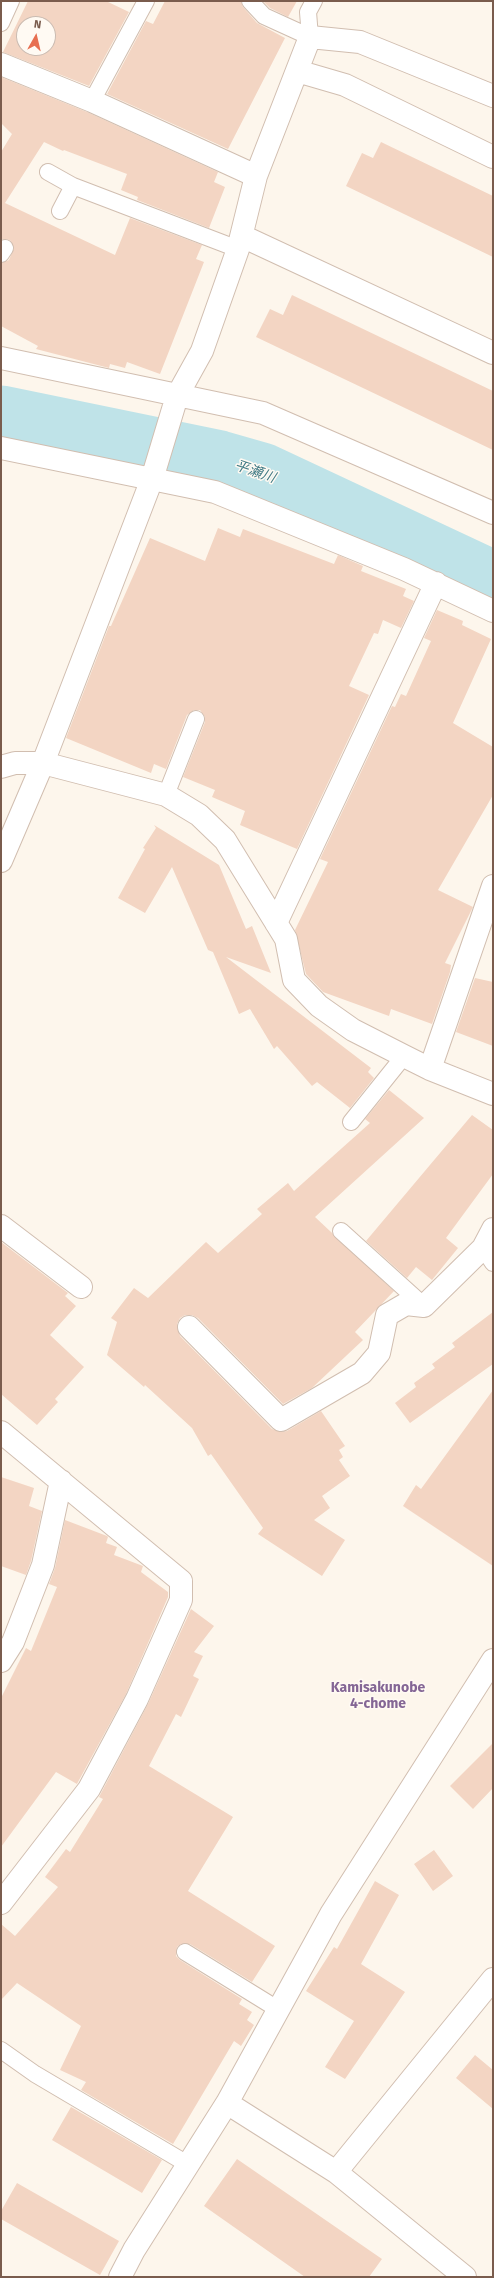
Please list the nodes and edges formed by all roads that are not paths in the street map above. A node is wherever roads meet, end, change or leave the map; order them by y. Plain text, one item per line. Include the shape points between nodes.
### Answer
1 (11, 1) edge
2 (146, 1) edge
3 (250, 1) edge
4 (314, 1) edge
5 (1, 23) edge
6 (310, 37) junction
7 (1, 64) edge
8 (297, 71) junction
9 (493, 96) edge
10 (92, 101) junction
11 (493, 157) edge
12 (48, 172) dead end
13 (256, 176) junction
14 (73, 186) junction
15 (60, 212) dead end
16 (240, 242) junction
17 (493, 353) edge
18 (1, 358) edge
19 (176, 401) junction
20 (1, 448) edge
21 (154, 475) junction
22 (493, 513) edge
23 (436, 583) junction
24 (493, 612) edge
25 (196, 719) dead end
26 (43, 763) junction
27 (1, 767) edge
28 (166, 795) junction
29 (1, 861) edge
30 (493, 886) edge
31 (276, 923) junction
32 (404, 1056) junction
33 (430, 1069) junction
34 (493, 1094) edge
35 (351, 1122) dead end
36 (1, 1226) edge
37 (493, 1229) edge
38 (341, 1231) dead end
39 (488, 1256) edge
40 (82, 1287) dead end
41 (424, 1306) junction
42 (189, 1327) dead end
43 (1, 1432) edge
44 (60, 1481) junction
45 (493, 1660) edge
46 (1, 1661) edge
47 (486, 1686) edge
48 (1, 1903) edge
49 (185, 1952) dead end
50 (493, 1979) edge
51 (278, 2010) junction
52 (1, 2050) edge
53 (227, 2103) junction
54 (189, 2165) junction
55 (336, 2172) junction
56 (120, 2277) edge
57 (465, 2277) edge

1 - 5 lane
2 - 10 lane
3 - 6 lane via 264,16
4 - 6 lane via 308,12
6 - 8 street
6 - 9 street via 360,42
7 - 10 street
8 - 11 street via 345,85
8 - 13 street
10 - 13 street
12 - 14 lane
13 - 16 street
14 - 15 lane
14 - 16 lane
16 - 17 street
16 - 19 street via 202,350
18 - 19 street
19 - 21 street
19 - 22 street via 263,413
20 - 21 street
21 - 23 street via 215,492
21 - 26 street
23 - 24 street
23 - 31 street
25 - 28 lane
26 - 27 street via 15,763
26 - 28 street
26 - 29 street
28 - 31 street via 199,815 225,840
30 - 33 street
31 - 32 street via 286,939 294,980 319,1006 353,1030
32 - 33 street
32 - 35 lane
33 - 34 street
36 - 40 street
37 - 39 street
38 - 41 lane
39 - 41 street
41 - 42 street via 406,1304 387,1315 379,1353 362,1373 281,1420
43 - 44 street
44 - 46 street via 43,1565 13,1642
44 - 48 street via 181,1581 182,1600 138,1699 89,1789
45 - 47 street
47 - 51 street via 331,1914
49 - 51 lane
50 - 55 street
51 - 53 street
52 - 54 lane via 35,2074
53 - 54 street
53 - 55 street
54 - 56 street via 134,2250
55 - 57 street

